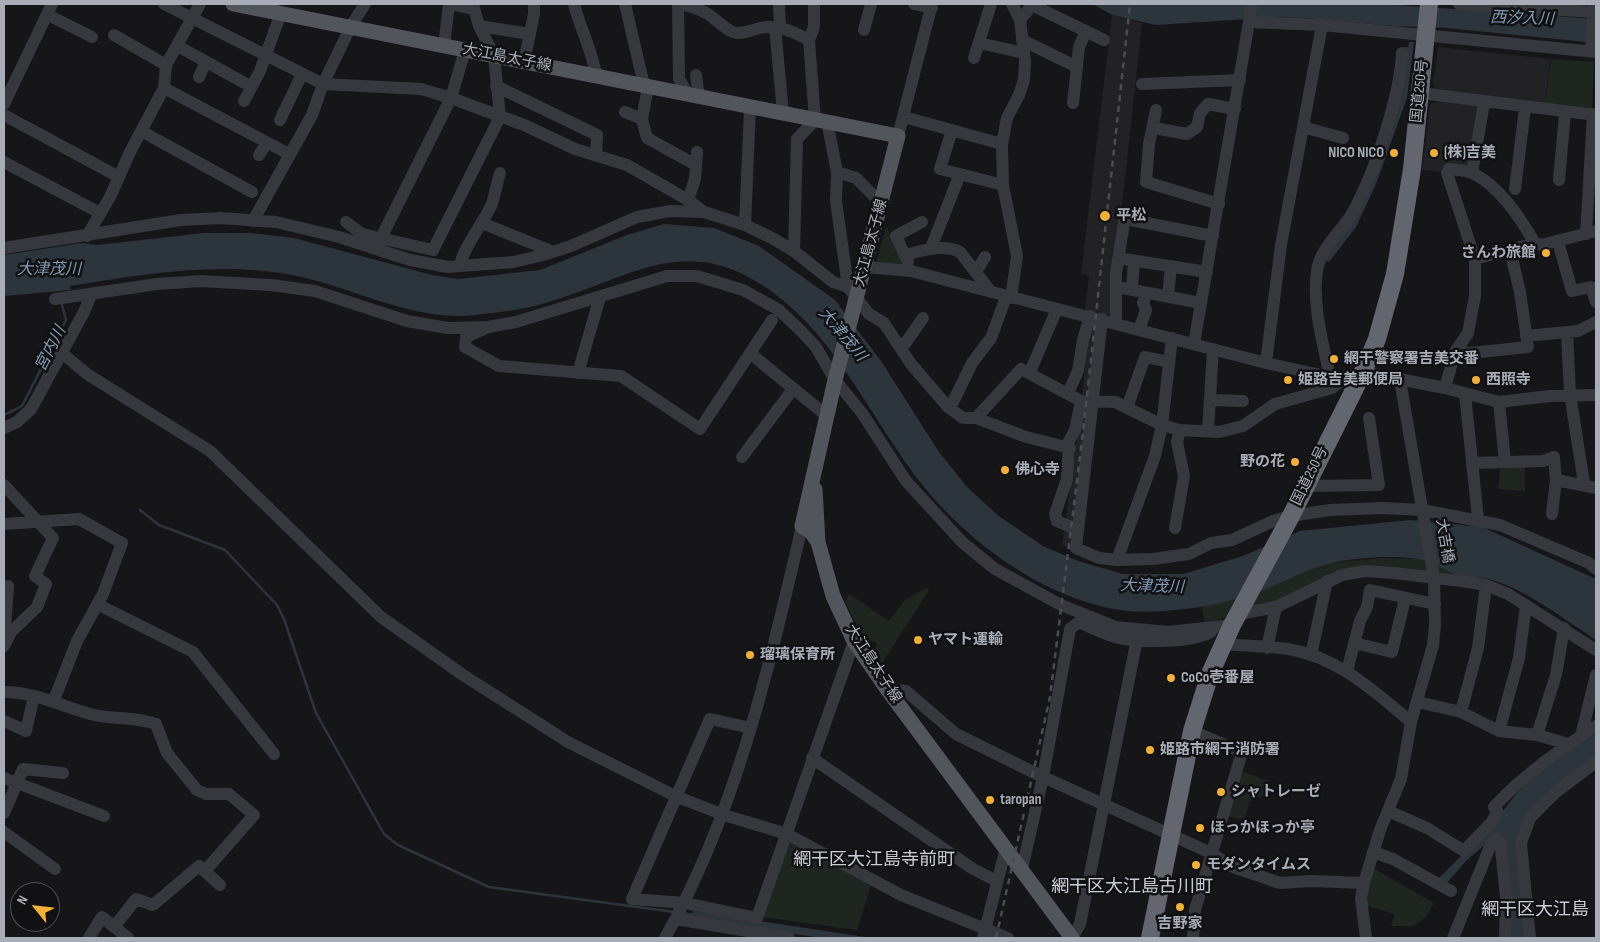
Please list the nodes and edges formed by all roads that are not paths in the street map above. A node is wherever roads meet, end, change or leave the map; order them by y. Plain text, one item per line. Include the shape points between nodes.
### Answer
1 (164, 4) edge
2 (200, 4) edge
3 (233, 4) edge
4 (450, 4) edge
5 (534, 4) edge
6 (574, 4) edge
7 (625, 4) edge
8 (678, 4) edge
9 (682, 4) edge
10 (779, 4) edge
11 (814, 4) edge
12 (871, 4) edge
13 (914, 4) edge
14 (991, 4) edge
15 (1012, 4) edge
16 (1252, 4) edge
17 (1429, 4) edge
18 (1459, 4) edge
19 (359, 6) edge
20 (473, 6) edge
21 (932, 6) edge
22 (1503, 6) edge
23 (50, 9) edge
24 (1595, 9) edge
25 (281, 13) junction
26 (192, 18) junction
27 (1020, 20) junction
28 (1250, 22) junction
29 (1322, 25) junction
30 (352, 26) junction
31 (479, 26) junction
32 (777, 27) junction
33 (864, 30) dead end
34 (1086, 32) junction
35 (530, 34) junction
36 (120, 35) dead end
37 (1426, 35) junction
38 (92, 36) dead end
39 (809, 40) junction
40 (1022, 40) junction
41 (1104, 40) dead end
42 (979, 43) junction
43 (444, 46) junction
44 (183, 50) dead end
45 (465, 50) junction
46 (1594, 51) edge
47 (1024, 53) junction
48 (1402, 53) dead end
49 (265, 54) junction
50 (494, 55) junction
51 (974, 58) dead end
52 (206, 62) junction
53 (524, 62) junction
54 (166, 65) junction
55 (1077, 67) junction
56 (302, 74) junction
57 (596, 75) junction
58 (696, 75) dead end
59 (199, 77) dead end
60 (1240, 80) junction
61 (323, 84) junction
62 (1142, 84) dead end
63 (250, 86) junction
64 (496, 86) junction
65 (646, 86) junction
66 (164, 88) junction
67 (1420, 93) junction
68 (693, 96) junction
69 (450, 98) junction
70 (244, 101) dead end
71 (1484, 103) junction
72 (4, 104) edge
73 (1073, 104) dead end
74 (750, 108) junction
75 (1525, 108) junction
76 (1235, 109) junction
77 (1156, 110) dead end
78 (625, 112) dead end
79 (1565, 112) junction
80 (783, 113) junction
81 (4, 115) edge
82 (1595, 115) edge
83 (904, 117) junction
84 (500, 118) junction
85 (642, 119) junction
86 (280, 120) dead end
87 (821, 120) junction
88 (1303, 127) junction
89 (1154, 128) junction
90 (952, 130) junction
91 (143, 132) junction
92 (898, 136) junction
93 (1343, 138) dead end
94 (267, 143) junction
95 (1002, 144) junction
96 (289, 154) junction
97 (259, 155) dead end
98 (596, 155) junction
99 (4, 162) edge
100 (837, 172) junction
101 (500, 173) dead end
102 (1472, 173) junction
103 (960, 174) junction
104 (119, 177) junction
105 (1559, 180) dead end
106 (1003, 185) junction
107 (248, 186) dead end
108 (1515, 189) dead end
109 (688, 200) junction
110 (881, 203) junction
111 (1218, 204) junction
112 (704, 212) junction
113 (100, 213) junction
114 (253, 220) junction
115 (346, 222) dead end
116 (922, 222) dead end
117 (482, 223) junction
118 (745, 225) junction
119 (1591, 233) edge
120 (87, 236) junction
121 (1213, 236) junction
122 (381, 238) junction
123 (1558, 242) junction
124 (1535, 243) junction
125 (4, 248) edge
126 (931, 248) junction
127 (794, 250) junction
128 (1510, 250) junction
129 (551, 251) junction
130 (906, 255) junction
131 (985, 257) dead end
132 (1475, 259) junction
133 (460, 266) junction
134 (1171, 266) junction
135 (865, 267) junction
136 (911, 271) junction
137 (976, 272) junction
138 (1207, 272) junction
139 (1118, 287) junction
140 (743, 290) junction
141 (1132, 290) junction
142 (991, 292) junction
143 (1147, 293) junction
144 (91, 295) junction
145 (600, 297) junction
146 (853, 297) junction
147 (1008, 297) junction
148 (1168, 297) junction
149 (55, 299) dead end
150 (1596, 302) edge
151 (1201, 303) junction
152 (365, 309) junction
153 (1057, 309) junction
154 (923, 318) dead end
155 (1096, 318) junction
156 (772, 320) junction
157 (1596, 322) edge
158 (1116, 323) junction
159 (488, 326) junction
160 (1140, 330) junction
161 (801, 331) junction
162 (1566, 332) junction
163 (1526, 336) junction
164 (466, 337) junction
165 (1172, 338) junction
166 (1194, 344) junction
167 (902, 348) junction
168 (1213, 349) junction
169 (61, 352) junction
170 (1455, 352) junction
171 (751, 354) junction
172 (1169, 362) junction
173 (1266, 362) junction
174 (1030, 372) junction
175 (578, 373) junction
176 (1354, 374) junction
177 (1330, 376) junction
178 (836, 377) junction
179 (1400, 380) junction
180 (1445, 388) junction
181 (793, 389) junction
182 (1068, 392) junction
183 (1465, 394) junction
184 (1570, 394) junction
185 (1596, 395) edge
186 (1210, 400) junction
187 (1087, 401) junction
188 (1242, 401) dead end
189 (1499, 402) junction
190 (948, 407) junction
191 (1126, 408) junction
192 (827, 416) junction
193 (976, 418) junction
194 (1369, 418) dead end
195 (1162, 425) junction
196 (4, 428) edge
197 (1180, 430) junction
198 (1208, 432) junction
199 (1070, 448) junction
200 (742, 457) dead end
201 (1505, 462) junction
202 (1473, 463) junction
203 (816, 465) junction
204 (1556, 480) junction
205 (4, 485) edge
206 (1379, 485) junction
207 (1305, 486) junction
208 (1590, 486) edge
209 (1382, 508) junction
210 (1422, 510) junction
211 (1552, 514) dead end
212 (1291, 516) junction
213 (1478, 519) junction
214 (38, 521) junction
215 (4, 524) edge
216 (802, 526) junction
217 (1175, 528) dead end
218 (1078, 530) junction
219 (818, 542) junction
220 (1118, 560) junction
221 (1596, 569) edge
222 (1434, 578) junction
223 (1327, 581) junction
224 (8, 586) dead end
225 (1486, 586) junction
226 (1405, 599) junction
227 (97, 604) junction
228 (1435, 604) junction
229 (1526, 604) junction
230 (1276, 607) junction
231 (1230, 621) junction
232 (1564, 628) junction
233 (6, 630) edge
234 (1137, 640) junction
235 (854, 641) junction
236 (1223, 644) junction
237 (1354, 644) junction
238 (4, 646) edge
239 (1267, 648) junction
240 (1596, 650) edge
241 (1311, 654) junction
242 (1346, 671) junction
243 (1596, 675) edge
244 (887, 689) junction
245 (4, 692) edge
246 (34, 696) junction
247 (54, 700) junction
248 (1418, 702) junction
249 (1461, 712) junction
250 (4, 721) edge
251 (1412, 722) junction
252 (1596, 726) edge
253 (752, 728) junction
254 (1192, 731) junction
255 (1499, 731) junction
256 (1537, 735) junction
257 (1581, 736) junction
258 (1568, 744) junction
259 (274, 754) dead end
260 (812, 758) junction
261 (1596, 762) edge
262 (63, 773) dead end
263 (1043, 777) junction
264 (4, 778) edge
265 (16, 783) junction
266 (675, 796) junction
267 (1103, 803) junction
268 (1388, 811) junction
269 (4, 813) edge
270 (724, 815) junction
271 (104, 816) dead end
272 (4, 832) edge
273 (787, 834) junction
274 (1171, 835) junction
275 (1006, 848) junction
276 (1373, 852) junction
277 (1211, 853) junction
278 (55, 869) dead end
279 (1022, 869) junction
280 (205, 871) junction
281 (997, 881) junction
282 (1364, 883) junction
283 (220, 885) dead end
284 (1451, 891) dead end
285 (685, 904) junction
286 (676, 919) junction
287 (114, 927) junction
288 (726, 933) edge
289 (984, 933) edge
290 (89, 938) edge
291 (128, 938) edge
292 (665, 938) edge
293 (784, 938) edge
294 (1008, 938) edge
295 (1072, 938) edge
296 (1150, 938) edge
297 (1193, 938) edge
298 (1366, 938) edge
299 (1373, 938) edge
300 (1453, 938) edge
301 (1505, 938) edge
302 (1530, 938) edge

1 - 26 street
2 - 26 street
3 - 25 main road, 大江島太子線
4 - 20 street
4 - 43 street
5 - 35 street
6 - 57 street
7 - 65 street
8 - 68 street via 679,79
9 - 32 street via 705,13 724,28 736,32
10 - 32 street
11 - 39 street via 814,27
12 - 33 street
13 - 21 street
14 - 42 street
15 - 27 street
16 - 28 street
17 - 37 highway, 国道250号
18 - 22 street
19 - 30 street
20 - 31 street
21 - 83 street
22 - 24 street
23 - 38 street
23 - 72 street
24 - 46 street
25 - 30 main road, 大江島太子線
25 - 49 street
26 - 49 street
26 - 54 street
27 - 34 street via 1032,5
27 - 40 street
28 - 29 street
28 - 60 street
29 - 37 street
29 - 88 street
30 - 43 main road, 大江島太子線
30 - 61 street
31 - 35 street
31 - 50 street
32 - 39 street
32 - 80 street
34 - 41 street
34 - 55 street via 1079,47
35 - 53 street
36 - 54 street
37 - 46 street
37 - 67 highway, 国道250号
39 - 87 street
40 - 47 street
40 - 55 street
42 - 47 street
42 - 51 street
43 - 45 main road, 大江島太子線
44 - 52 street
45 - 50 main road, 大江島太子線
45 - 69 street
47 - 95 street via 1024,80 1007,118
48 - 177 street via 1397,89 1364,190 1316,269 1316,303
49 - 56 street
49 - 63 street via 260,71
50 - 53 main road, 大江島太子線
50 - 64 street
52 - 59 street
52 - 63 street
53 - 57 main road, 大江島太子線
54 - 66 street
55 - 73 street
56 - 61 street
56 - 86 street
57 - 65 main road, 大江島太子線
58 - 68 street
60 - 62 street
60 - 76 street
61 - 69 street via 421,89
61 - 96 street via 312,116
63 - 70 street
64 - 84 street
64 - 98 street via 597,135
65 - 68 main road, 大江島太子線
65 - 85 street
66 - 91 street
66 - 94 street
67 - 71 street
67 - 176 highway, 国道250号 via 1395,274 1377,339
68 - 74 main road, 大江島太子線
69 - 84 street
69 - 122 street
71 - 75 street
71 - 102 street
74 - 80 main road, 大江島太子線
74 - 118 street
75 - 79 street
75 - 108 street
76 - 89 street via 1208,104 1200,113 1197,127 1188,134
76 - 111 street
77 - 89 street
78 - 85 street
79 - 82 street
79 - 105 street
80 - 87 main road, 大江島太子線
81 - 104 street
82 - 119 street
83 - 90 street
83 - 92 street
84 - 98 street
84 - 122 street via 433,250
85 - 109 street via 647,138 696,158 695,179
87 - 92 main road, 大江島太子線
87 - 100 street
87 - 127 street via 797,139
88 - 93 street
88 - 173 street via 1281,245
89 - 111 street via 1149,144 1146,182
90 - 95 street
90 - 103 street via 940,169
91 - 104 street
91 - 107 street
92 - 110 main road, 大江島太子線
94 - 96 street
94 - 97 street
95 - 106 street
96 - 114 street
98 - 109 street via 627,165
99 - 113 street
100 - 110 street via 856,178
100 - 146 street via 836,201
101 - 117 street via 492,203
102 - 124 street via 1500,194 1517,213
102 - 132 street via 1449,169 1447,173
103 - 106 street
103 - 126 street
104 - 113 street
106 - 147 street via 1017,256
109 - 112 street
110 - 135 main road, 大江島太子線
111 - 121 street
112 - 118 street
112 - 129 street via 670,211 637,217 571,246
113 - 120 street
114 - 120 street via 181,220
114 - 133 street via 339,237 410,260
115 - 122 street via 362,234
116 - 130 street via 896,236
117 - 129 street
117 - 133 street via 461,256
118 - 127 street
119 - 123 street
120 - 125 street
121 - 138 street
121 - 139 street via 1126,219 1116,273
123 - 124 street
123 - 150 street via 1572,291 1591,287
124 - 128 street
126 - 130 street
126 - 137 street via 960,252
127 - 146 street
128 - 132 street
128 - 163 street
129 - 133 street via 514,262
130 - 136 street
131 - 137 street
132 - 170 street via 1475,296 1468,333
134 - 138 street
134 - 141 street via 1129,260
134 - 148 street
135 - 136 street
135 - 146 main road, 大江島太子線
136 - 142 street
137 - 142 street
138 - 151 street
139 - 141 street
139 - 158 street
140 - 145 street via 697,276 667,276
140 - 156 street
140 - 161 street via 779,310
141 - 143 street
142 - 147 street
143 - 148 street
143 - 160 street
144 - 149 street
144 - 152 street via 157,284 271,285 314,291
144 - 169 street
145 - 159 street via 516,322
145 - 175 street
146 - 167 street via 869,314 884,323
146 - 178 main road, 大江島太子線
147 - 153 street
147 - 190 street via 991,338 972,363
148 - 151 street
151 - 166 street
152 - 159 street via 447,328
152 - 164 street via 406,330
153 - 155 street
153 - 174 street
154 - 167 street
155 - 158 street
155 - 182 street via 1083,340 1078,371
155 - 187 street
156 - 161 street
156 - 171 street
157 - 162 street via 1578,331
158 - 160 street
159 - 164 street
160 - 165 street
161 - 178 street
162 - 163 street
162 - 184 street
163 - 170 street via 1528,347
164 - 175 street via 465,347 499,366
165 - 166 street
165 - 172 street
166 - 168 street
167 - 190 street via 911,364
168 - 173 street
168 - 186 street
169 - 196 street via 31,409 17,422
169 - 266 street via 87,374 210,451 381,617 463,675 568,742
170 - 180 street
171 - 175 street via 700,429 621,376
171 - 181 street
172 - 191 street via 1145,357
172 - 195 street
173 - 177 street
174 - 182 street via 1052,387
174 - 193 street via 1021,369
176 - 177 street
176 - 179 street
176 - 198 street via 1332,388 1275,404 1243,426
176 - 207 highway, 国道250号
178 - 192 main road, 大江島太子線
178 - 231 street via 906,481 962,542 995,569 1061,605 1116,627 1168,632
179 - 180 street
179 - 210 street, 大吉橋
180 - 183 street
181 - 192 street
181 - 200 street
182 - 187 street
183 - 189 street
183 - 202 street
184 - 185 street
184 - 189 street
184 - 208 street
186 - 188 street
186 - 198 street
187 - 191 street via 1115,402
187 - 199 street
187 - 218 street
189 - 201 street
190 - 193 street via 964,418
191 - 195 street
192 - 203 main road, 大江島太子線
193 - 199 street via 1026,437
194 - 206 street
195 - 197 street
195 - 220 street via 1155,456
197 - 198 street
197 - 217 street via 1177,442 1184,476
199 - 218 street via 1067,479 1054,514 1057,521
201 - 202 street
201 - 204 street via 1543,461 1554,456
202 - 213 street
203 - 216 main road, 大江島太子線
203 - 219 main road
204 - 208 street
204 - 211 street
205 - 214 street
206 - 207 street
206 - 209 street
207 - 212 highway, 国道250号
209 - 210 street
209 - 212 street via 1330,510
210 - 213 street
210 - 222 street, 大吉橋
212 - 220 street via 1232,540 1211,543 1189,554
212 - 231 highway, 国道250号
213 - 221 street via 1500,525 1589,563
214 - 215 street
214 - 227 street via 79,519 122,542
214 - 233 street via 52,538 36,576 46,584 37,607
216 - 219 main road, 大江島太子線
216 - 253 street
218 - 220 street via 1076,548 1099,558
219 - 235 main road, 大江島太子線 via 833,596
222 - 223 street via 1394,572 1365,572
222 - 225 street
222 - 228 street, 大吉橋
223 - 230 street
223 - 241 street
224 - 233 street
225 - 229 street
225 - 249 street via 1478,648
226 - 228 street
226 - 237 street via 1370,590
226 - 237 street via 1392,652
227 - 247 street via 77,641
227 - 259 street via 193,652
228 - 248 street, 大吉橋 via 1433,645
229 - 232 street
229 - 255 street via 1519,658
230 - 231 street
230 - 239 street
231 - 234 street via 1209,634 1192,638
231 - 236 highway, 国道250号
232 - 240 street
232 - 256 street via 1556,675
233 - 238 street
234 - 263 street via 1116,637 1078,622 1070,629
234 - 267 street
235 - 244 main road, 大江島太子線
235 - 260 street
236 - 239 street
236 - 254 highway, 国道250号
237 - 242 street
239 - 241 street
241 - 242 street
242 - 251 street
243 - 257 street
244 - 263 street via 906,691 956,734
244 - 275 main road, 大江島太子線
245 - 246 street
246 - 247 street
246 - 250 street via 26,731
247 - 280 street via 92,715 140,718 156,724 167,753 197,790 206,794 229,794 254,815
248 - 249 street
248 - 251 street, 大吉橋
249 - 255 street
251 - 268 street, 大吉橋 via 1400,779
252 - 257 street
253 - 266 street via 710,719
253 - 270 street
254 - 274 highway, 国道250号
254 - 277 street via 1242,752
255 - 256 street
256 - 258 street
257 - 258 street
258 - 268 street via 1508,792 1494,807 1497,811 1492,822 1464,850
260 - 273 street
260 - 281 street via 973,869
261 - 302 street via 1555,793 1530,818 1521,842
262 - 265 street via 23,769
263 - 267 street
263 - 279 street
264 - 265 street
265 - 269 street
265 - 271 street
266 - 270 street
266 - 285 street via 632,899
267 - 274 street
267 - 295 street via 1080,924
268 - 276 street, 大吉橋
270 - 273 street
270 - 285 street
272 - 278 street
273 - 285 street via 757,918
273 - 289 street via 901,895
274 - 277 street
274 - 296 highway, 国道250号
275 - 279 main road, 大江島太子線
275 - 281 street
276 - 282 street, 大吉橋
276 - 284 street via 1393,859
277 - 282 street via 1233,867 1280,883
277 - 297 street via 1195,910
279 - 295 main road, 大江島太子線
280 - 283 street
280 - 287 street via 199,866 153,905 136,899
281 - 289 street
282 - 298 street, 大吉橋 via 1361,898
285 - 286 street
286 - 288 street
286 - 292 street
287 - 290 street via 102,917
287 - 291 street
288 - 293 street
289 - 294 street
298 - 299 street
300 - 301 street via 1493,842 1501,843 1506,897

